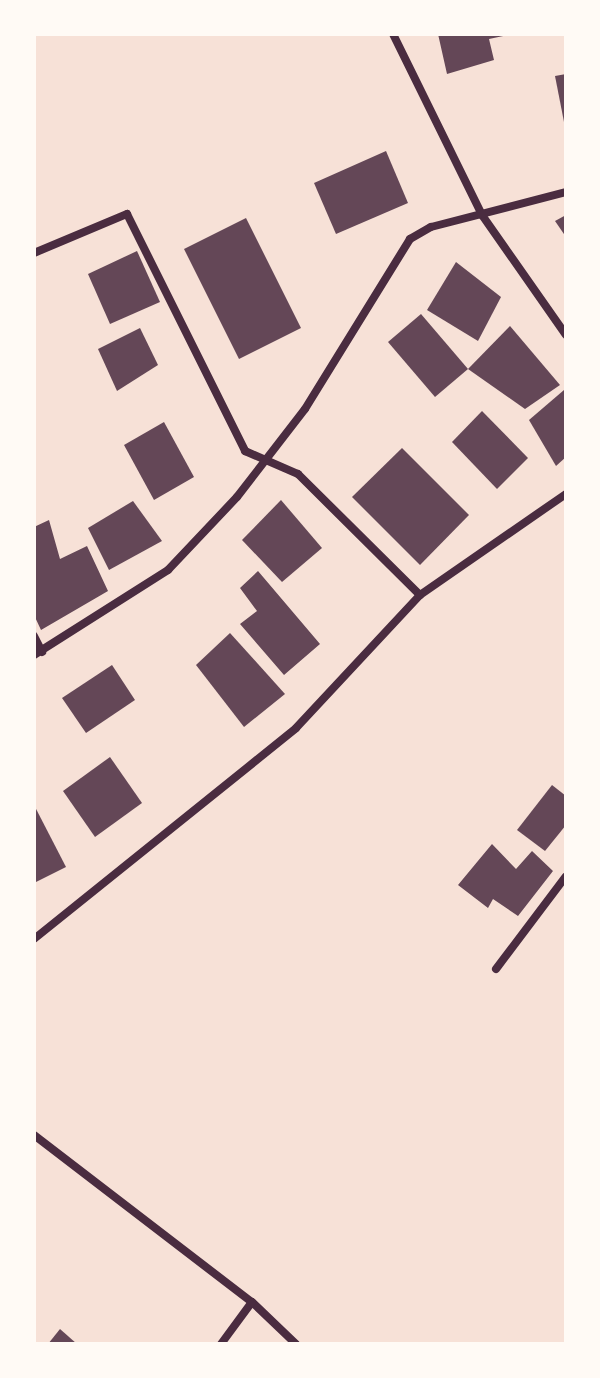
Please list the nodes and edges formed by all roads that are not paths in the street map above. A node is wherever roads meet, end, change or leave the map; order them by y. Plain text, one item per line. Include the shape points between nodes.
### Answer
1 (393, 34) edge
2 (566, 192) edge
3 (482, 215) junction
4 (34, 253) edge
5 (566, 335) edge
6 (267, 458) junction
7 (566, 494) edge
8 (420, 595) junction
9 (34, 636) edge
10 (38, 653) edge
11 (566, 876) edge
12 (34, 939) edge
13 (496, 969) dead end
14 (34, 1135) edge
15 (252, 1302) junction
16 (221, 1344) edge
17 (296, 1344) edge

1 - 3 street
2 - 3 street
3 - 5 street
3 - 6 street via 431,227 410,239 325,378
4 - 6 street via 127,214 240,444 248,453
6 - 8 street via 303,478
6 - 10 street via 168,570
7 - 8 street
8 - 12 street via 296,728
9 - 10 street
11 - 13 street
14 - 15 street
15 - 16 street
15 - 17 street

